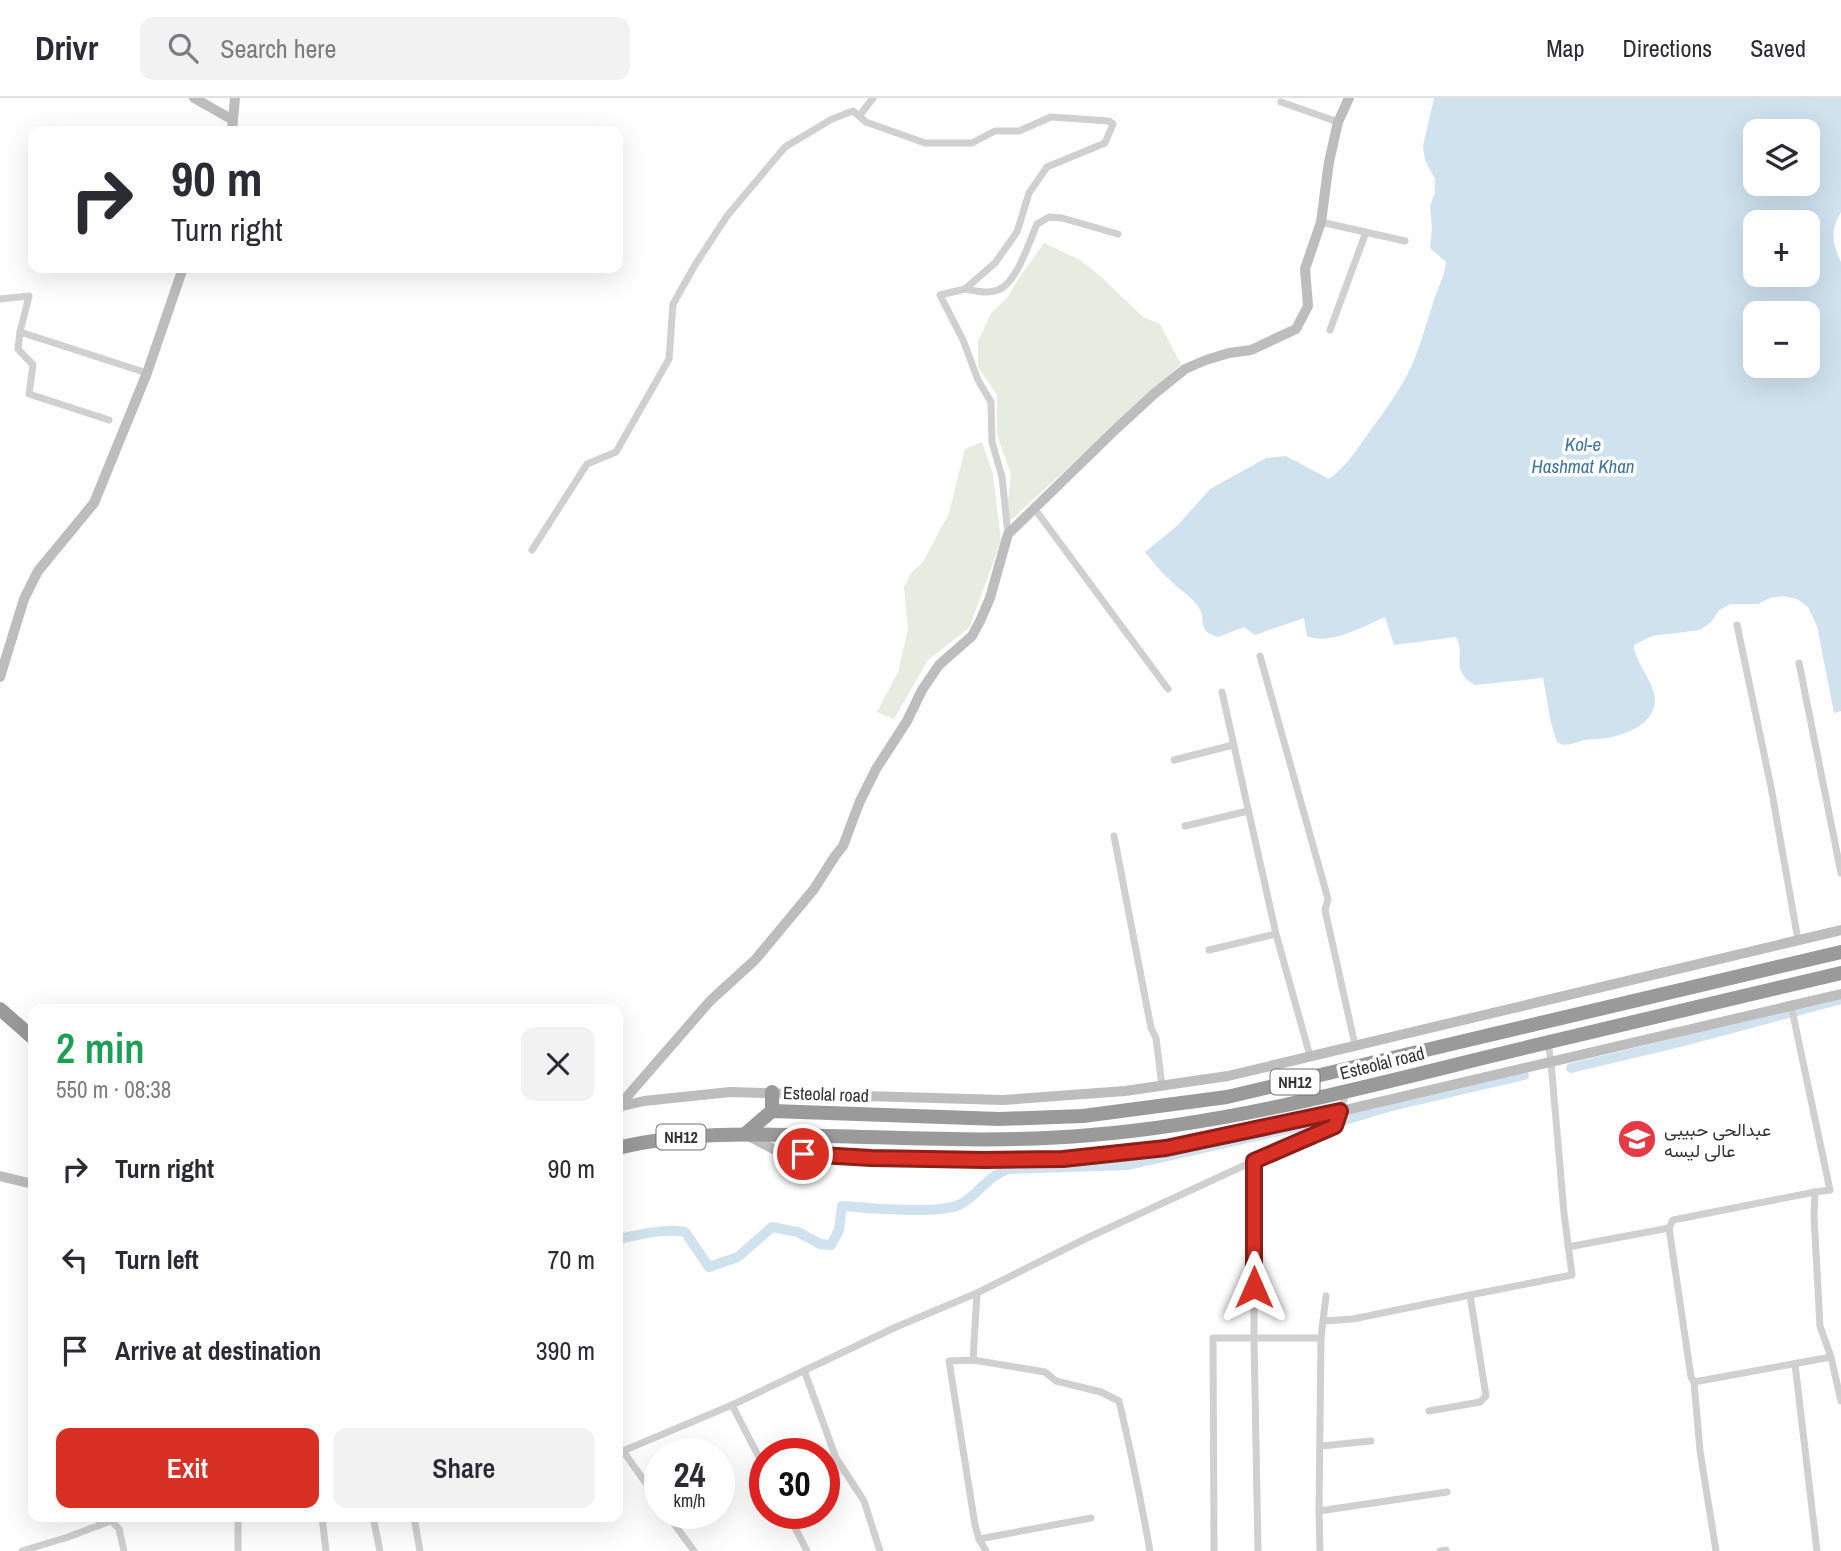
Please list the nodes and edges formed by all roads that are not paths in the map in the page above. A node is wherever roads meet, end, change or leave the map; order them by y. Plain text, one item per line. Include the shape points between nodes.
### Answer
1 (194, 98) edge
2 (235, 98) edge
3 (873, 98) edge
4 (1349, 98) edge
5 (1281, 102) dead end
6 (860, 115) junction
7 (1338, 122) junction
8 (233, 126) edge
9 (1321, 222) junction
10 (1366, 232) junction
11 (1118, 234) dead end
12 (1405, 241) dead end
13 (181, 273) edge
14 (965, 289) junction
15 (0, 299) edge
16 (1330, 330) dead end
17 (19, 332) junction
18 (147, 373) junction
19 (109, 420) dead end
20 (1034, 508) junction
21 (1008, 534) junction
22 (532, 550) dead end
23 (1737, 625) dead end
24 (1260, 656) dead end
25 (1799, 663) dead end
26 (0, 677) edge
27 (1168, 689) dead end
28 (1222, 692) dead end
29 (1233, 746) junction
30 (1174, 760) dead end
31 (1248, 811) junction
32 (1185, 826) dead end
33 (1114, 836) dead end
34 (1841, 873) edge
35 (1841, 930) edge
36 (1276, 934) junction
37 (1798, 940) junction
38 (1209, 950) dead end
39 (1841, 952) edge
40 (1841, 973) edge
41 (1841, 994) edge
42 (0, 1009) edge
43 (1792, 1010) junction
44 (28, 1034) edge
45 (1548, 1042) junction
46 (1355, 1045) junction
47 (1310, 1056) junction
48 (1551, 1062) junction
49 (1162, 1086) junction
50 (1347, 1091) junction
51 (772, 1092) junction
52 (623, 1101) edge
53 (623, 1106) edge
54 (772, 1111) junction
55 (1340, 1111) junction
56 (745, 1134) junction
57 (623, 1147) edge
58 (1254, 1161) junction
59 (0, 1176) edge
60 (28, 1183) edge
61 (1815, 1192) junction
62 (1669, 1228) junction
63 (1568, 1247) junction
64 (977, 1293) junction
65 (1470, 1295) junction
66 (1326, 1296) dead end
67 (1323, 1321) junction
68 (1254, 1338) junction
69 (1321, 1338) junction
70 (1831, 1357) junction
71 (973, 1360) junction
72 (1795, 1364) junction
73 (804, 1370) junction
74 (1694, 1382) junction
75 (1841, 1401) edge
76 (732, 1405) junction
77 (1429, 1411) dead end
78 (749, 1438) edge
79 (1371, 1441) dead end
80 (1321, 1446) junction
81 (623, 1451) edge
82 (623, 1456) edge
83 (644, 1483) edge
84 (1447, 1492) dead end
85 (1319, 1511) junction
86 (1091, 1518) dead end
87 (105, 1522) edge
88 (114, 1522) edge
89 (238, 1522) edge
90 (323, 1522) edge
91 (374, 1522) edge
92 (415, 1522) edge
93 (678, 1529) edge
94 (796, 1529) edge
95 (979, 1539) junction
96 (878, 1550) edge
97 (22, 1551) edge
98 (124, 1551) edge
99 (238, 1551) edge
100 (326, 1551) edge
101 (380, 1551) edge
102 (420, 1551) edge
103 (694, 1551) edge
104 (807, 1551) edge
105 (986, 1551) edge
106 (1150, 1551) edge
107 (1214, 1551) edge
108 (1258, 1551) edge
109 (1320, 1551) edge
110 (1716, 1551) edge
111 (1817, 1551) edge

1 - 8 street
2 - 8 street
3 - 6 street
4 - 7 street
5 - 7 street
6 - 14 street via 866,122 925,143 972,143 995,131 1019,131 1051,117 1113,124 1105,143 1047,167 1029,193 1017,232 995,263
6 - 22 street via 853,111 832,119 785,147 727,216 673,304 669,359 616,452 587,464
7 - 9 street
9 - 10 street
9 - 20 street via 1305,269 1308,306 1296,329 1251,350 1206,359 1185,369
10 - 12 street
10 - 16 street
11 - 14 street via 1049,217 1037,224 1009,282 984,293
13 - 18 street
14 - 21 street via 940,295 991,402 992,442 1002,477
15 - 17 street via 29,296
17 - 18 street
17 - 19 street via 18,349 33,365 29,394
18 - 26 street via 94,503 38,571 23,599
20 - 21 street
20 - 27 street
21 - 52 street via 981,621 922,690 876,769 843,846 814,889 755,960 710,1001
23 - 37 street
24 - 46 street via 1328,900 1325,910
25 - 34 street
28 - 29 street
29 - 30 street
29 - 31 street
31 - 32 street
31 - 36 street
33 - 49 street
35 - 37 street
36 - 38 street
36 - 47 street
37 - 46 street
39 - 54 highway, Esteolal road / NH12 via 1227,1097 1083,1116
40 - 45 highway, Esteolal road / NH12
41 - 43 street
42 - 44 highway
43 - 48 street
43 - 61 street via 1830,1190
45 - 48 street
45 - 50 highway, Esteolal road / NH12
46 - 47 street
47 - 49 street
48 - 55 street
48 - 63 street
49 - 51 street via 1003,1100
50 - 55 street
50 - 56 highway, Esteolal road / NH12 via 1169,1126 1090,1135 975,1140
51 - 53 street via 730,1092
51 - 54 highway
54 - 56 highway, Esteolal road
55 - 56 street via 1166,1148 1063,1159 781,1153
55 - 58 street via 1335,1126
56 - 57 highway, NH12 via 683,1136
58 - 64 street
58 - 68 street
59 - 60 street
61 - 62 street via 1673,1220
61 - 70 street via 1821,1326
62 - 63 street
62 - 74 street
63 - 65 street via 1572,1275
64 - 71 street
64 - 73 street
65 - 67 street
65 - 77 street via 1486,1396 1480,1402
66 - 67 street
67 - 69 street
68 - 69 street
68 - 107 street via 1213,1338
68 - 108 street
69 - 80 street
70 - 72 street
70 - 75 street
71 - 95 street via 949,1361
71 - 106 street via 1045,1372 1056,1381 1119,1401
72 - 74 street
72 - 111 street
73 - 76 street
73 - 96 street via 836,1458 864,1501
74 - 110 street
76 - 78 street
76 - 81 street
79 - 80 street
80 - 85 street
82 - 83 street
84 - 85 street
85 - 109 street
86 - 95 street
87 - 97 street
88 - 98 street
89 - 99 street
90 - 100 street
91 - 101 street
92 - 102 street
93 - 103 street
94 - 104 street
95 - 105 street

